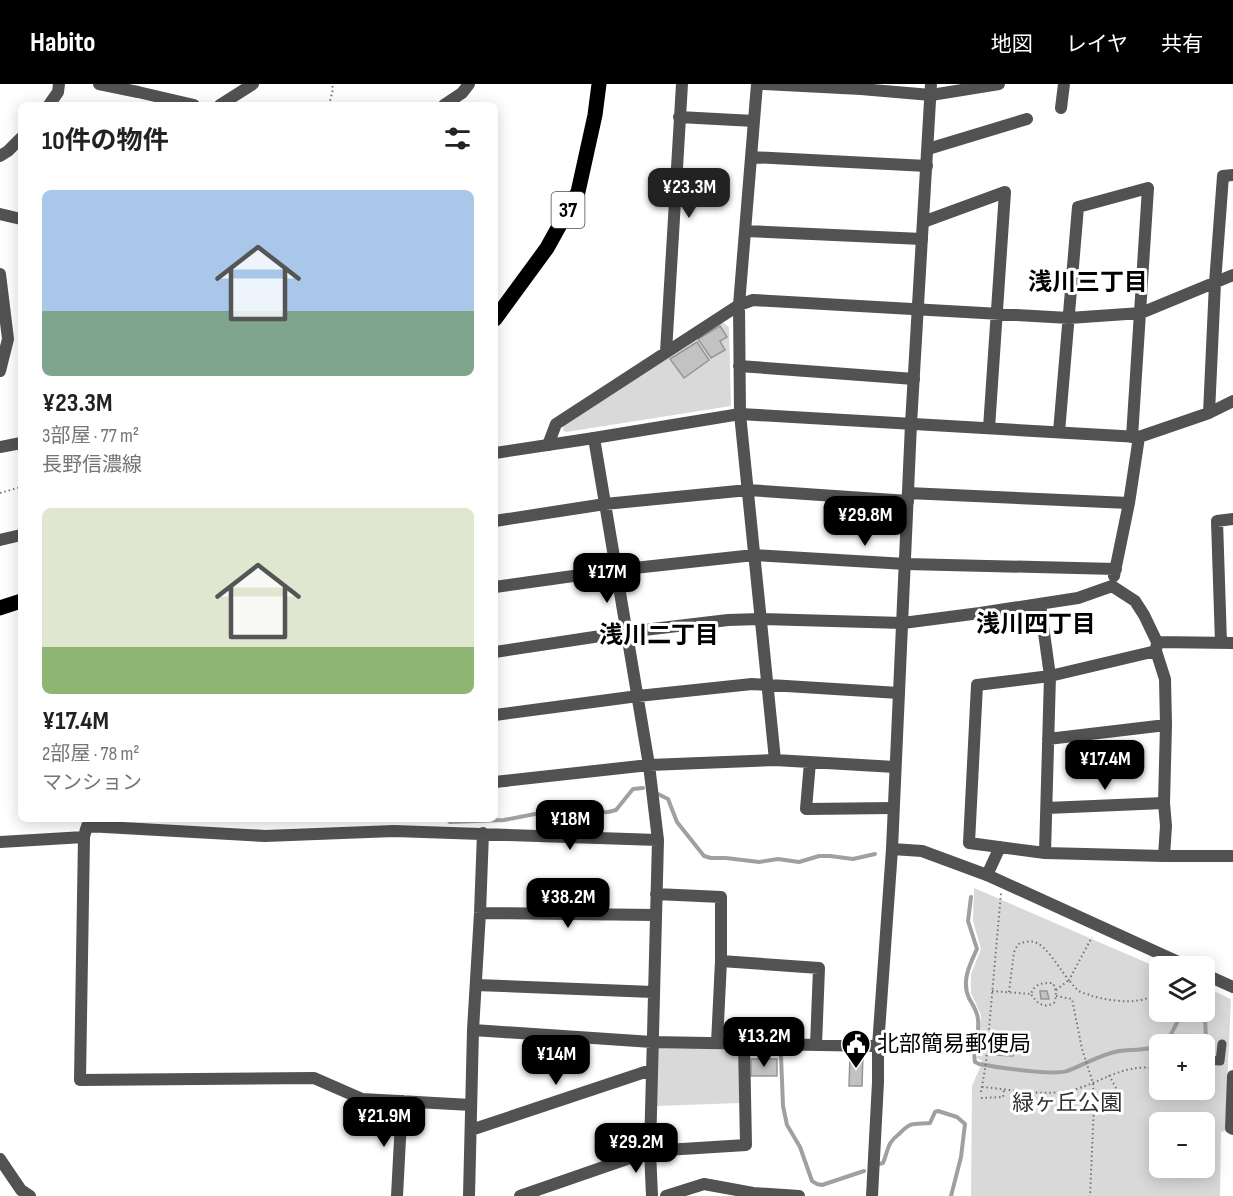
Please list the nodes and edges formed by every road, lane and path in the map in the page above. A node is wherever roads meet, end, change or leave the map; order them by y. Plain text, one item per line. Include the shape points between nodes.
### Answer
1 (59, 84) edge
2 (99, 84) edge
3 (254, 84) edge
4 (332, 84) edge
5 (468, 84) edge
6 (599, 84) edge
7 (682, 84) edge
8 (757, 84) edge
9 (764, 84) edge
10 (999, 84) edge
11 (1064, 84) edge
12 (861, 87) edge
13 (931, 90) edge
14 (51, 102) edge
15 (181, 102) edge
16 (225, 102) edge
17 (330, 102) edge
18 (448, 102) edge
19 (1062, 108) dead end
20 (679, 117) junction
21 (1028, 119) dead end
22 (754, 121) junction
23 (18, 141) edge
24 (928, 149) junction
25 (0, 156) edge
26 (751, 157) junction
27 (927, 166) junction
28 (1233, 175) edge
29 (0, 214) edge
30 (18, 218) edge
31 (923, 222) junction
32 (745, 231) junction
33 (922, 239) junction
34 (0, 274) edge
35 (1233, 275) edge
36 (1215, 283) junction
37 (739, 305) junction
38 (918, 310) junction
39 (996, 314) junction
40 (1141, 314) junction
41 (498, 315) edge
42 (2, 318) edge
43 (1068, 318) junction
44 (15, 339) edge
45 (666, 352) junction
46 (739, 366) junction
47 (0, 371) edge
48 (914, 379) junction
49 (1233, 401) edge
50 (1209, 413) junction
51 (740, 414) junction
52 (911, 424) junction
53 (989, 428) junction
54 (1059, 432) junction
55 (1136, 437) junction
56 (594, 438) junction
57 (18, 444) edge
58 (548, 445) junction
59 (0, 447) edge
60 (498, 453) edge
61 (18, 488) edge
62 (748, 490) junction
63 (0, 493) edge
64 (908, 497) junction
65 (1129, 503) junction
66 (605, 504) junction
67 (1233, 519) edge
68 (498, 521) edge
69 (18, 536) edge
70 (0, 540) edge
71 (754, 555) junction
72 (906, 564) junction
73 (1116, 569) junction
74 (616, 570) junction
75 (1112, 586) junction
76 (498, 587) edge
77 (18, 604) edge
78 (1040, 604) junction
79 (0, 608) edge
80 (760, 619) junction
81 (903, 623) junction
82 (627, 632) junction
83 (1227, 643) edge
84 (1157, 647) junction
85 (498, 652) edge
86 (1050, 676) junction
87 (767, 686) junction
88 (899, 693) junction
89 (638, 696) junction
90 (498, 715) edge
91 (1166, 725) junction
92 (1048, 739) junction
93 (775, 760) junction
94 (810, 762) junction
95 (649, 765) junction
96 (895, 767) junction
97 (498, 782) edge
98 (1164, 803) junction
99 (893, 808) junction
100 (1047, 808) junction
101 (85, 827) edge
102 (483, 833) junction
103 (658, 840) junction
104 (0, 842) edge
105 (1000, 847) junction
106 (892, 849) junction
107 (1045, 853) junction
108 (1164, 856) junction
109 (1233, 856) edge
110 (987, 875) junction
111 (1002, 882) junction
112 (656, 894) junction
113 (480, 913) junction
114 (656, 915) junction
115 (1098, 926) junction
116 (1165, 956) edge
117 (721, 961) junction
118 (1215, 979) edge
119 (1068, 981) junction
120 (476, 985) junction
121 (1233, 987) edge
122 (1056, 990) junction
123 (992, 991) junction
124 (653, 992) junction
125 (1009, 992) junction
126 (1031, 994) junction
127 (1056, 996) junction
128 (1149, 997) edge
129 (473, 1030) junction
130 (652, 1042) junction
131 (717, 1043) junction
132 (744, 1044) junction
133 (1222, 1044) dead end
134 (816, 1045) junction
135 (878, 1046) junction
136 (1215, 1061) edge
137 (1149, 1067) edge
138 (651, 1070) junction
139 (1109, 1075) junction
140 (1233, 1076) edge
141 (1093, 1083) junction
142 (1233, 1085) edge
143 (982, 1087) junction
144 (1004, 1089) junction
145 (1117, 1090) dead end
146 (981, 1092) dead end
147 (981, 1098) dead end
148 (402, 1101) junction
149 (471, 1105) junction
150 (1233, 1129) edge
151 (471, 1130) junction
152 (650, 1151) junction
153 (0, 1159) edge
154 (30, 1196) edge
155 (397, 1196) edge
156 (469, 1196) edge
157 (520, 1196) edge
158 (652, 1196) edge
159 (666, 1196) edge
160 (799, 1196) edge
161 (872, 1196) edge
162 (1090, 1196) edge

1 - 14 street
2 - 15 street
3 - 16 street
4 - 17 path
5 - 18 street
6 - 41 main road, 37 via 578,192 547,248
7 - 20 street
8 - 22 street
9 - 12 street
10 - 13 street
11 - 19 street
12 - 13 street
13 - 24 street
20 - 22 street
20 - 45 street
21 - 24 street
22 - 26 street
23 - 25 street
24 - 27 street
26 - 27 street
26 - 32 street
27 - 31 street
28 - 36 street via 1223,176
29 - 30 street
31 - 33 street
31 - 39 street via 1005,192
32 - 33 street
32 - 37 street
33 - 38 street
34 - 42 street
35 - 36 street
36 - 40 street
36 - 50 street
37 - 38 street via 753,300
37 - 45 street
37 - 46 street
38 - 39 street
38 - 48 street
39 - 43 street
39 - 53 street
40 - 43 street
40 - 43 street via 1148,188 1078,207
40 - 55 street
42 - 44 street
43 - 54 street
44 - 47 street
45 - 58 street via 556,424
46 - 48 street
46 - 51 street
48 - 52 street
49 - 50 street
50 - 55 street
51 - 52 street
51 - 56 street
51 - 62 street
52 - 53 street
52 - 64 street
53 - 54 street
54 - 55 street
55 - 65 street
56 - 58 street
56 - 66 street
57 - 59 street
58 - 60 street
61 - 63 path
62 - 64 street
62 - 66 street
62 - 71 street
64 - 65 street
64 - 72 street
65 - 73 street
66 - 68 street
66 - 74 street
67 - 83 street via 1217,521
69 - 70 street
71 - 72 street
71 - 74 street
71 - 80 street
72 - 73 street
72 - 81 street
73 - 75 street
74 - 76 street
74 - 82 street
75 - 78 street via 1078,598
75 - 84 street via 1135,601
77 - 79 main road
78 - 81 street
78 - 86 street
80 - 81 street
80 - 82 street
80 - 87 street
81 - 88 street
82 - 85 street
82 - 89 street
83 - 84 street
84 - 86 street
84 - 91 street via 1164,679
86 - 92 street
86 - 105 street via 977,685 969,843
87 - 88 street
87 - 89 street via 752,684
87 - 93 street
88 - 96 street
89 - 90 street
89 - 95 street
91 - 92 street
91 - 98 street
92 - 100 street
93 - 94 street
93 - 95 street
94 - 96 street
94 - 99 street via 806,809
95 - 97 street
95 - 103 street
96 - 99 street
98 - 100 street
98 - 108 street
99 - 106 street
100 - 107 street
101 - 102 street via 265,836 394,831
101 - 104 street
101 - 148 street via 80,1080 314,1078 362,1099
102 - 103 street
102 - 113 street
103 - 112 street
105 - 107 street
105 - 110 street
106 - 110 street via 922,851
106 - 135 street
107 - 108 street
108 - 109 street
110 - 111 street
111 - 115 street
111 - 123 path
112 - 114 street
112 - 117 street via 721,897
113 - 114 street
113 - 120 street
114 - 124 street
115 - 116 street
115 - 119 path
117 - 131 street
117 - 134 street via 819,968
118 - 121 street
119 - 122 path
119 - 125 path via 1048,953 1037,943 1027,941 1018,944 1014,952
119 - 128 path via 1079,992 1113,1001 1130,1002
120 - 124 street
120 - 129 street
122 - 126 path via 1053,983 1039,984
122 - 127 path
123 - 125 path
123 - 143 path
124 - 130 street
125 - 126 path
126 - 127 path via 1043,1006 1054,1003
127 - 141 path via 1072,999
129 - 130 street
129 - 149 street
130 - 131 street
130 - 138 street
131 - 132 street
132 - 134 street
132 - 152 street via 746,1145
133 - 136 street via 1221,1062
134 - 135 street
135 - 161 street
137 - 139 path
138 - 151 street
138 - 152 street
139 - 141 path
139 - 145 path
140 - 142 street
141 - 144 path via 1060,1092
141 - 162 path
142 - 150 street
143 - 144 path
143 - 146 path
144 - 147 path via 1003,1097
148 - 149 street
148 - 155 street
149 - 151 street
151 - 156 street
152 - 157 street
152 - 158 street
153 - 154 street via 21,1190
159 - 160 street via 704,1184

